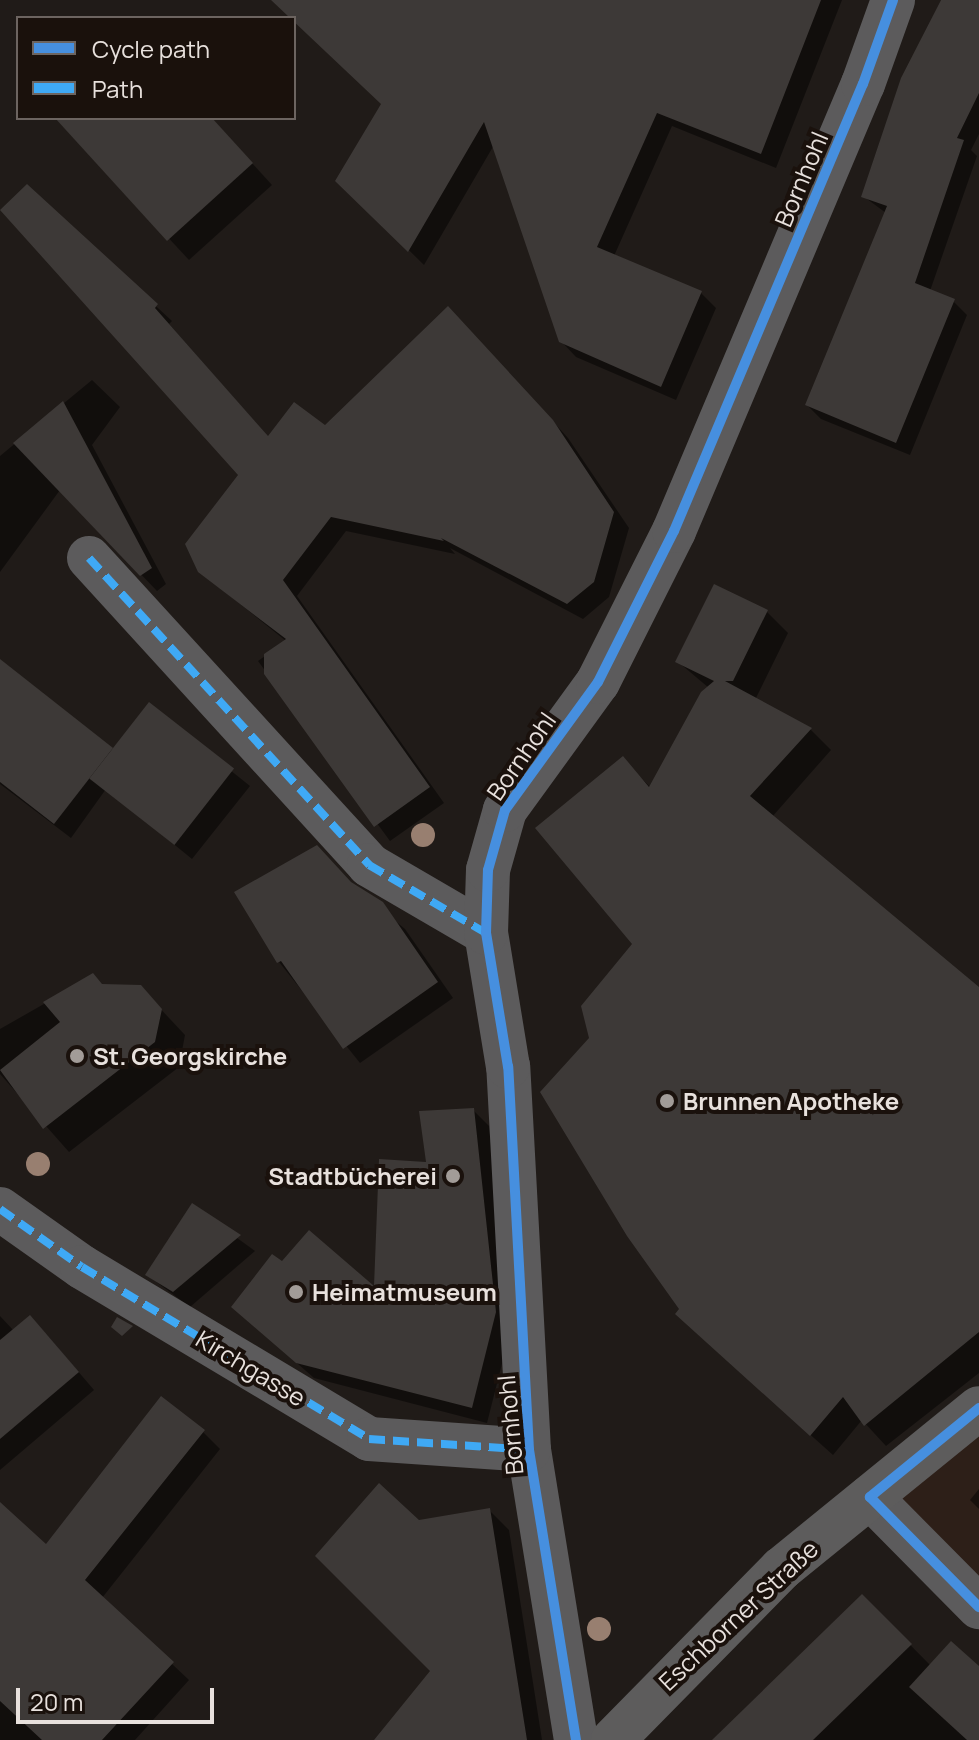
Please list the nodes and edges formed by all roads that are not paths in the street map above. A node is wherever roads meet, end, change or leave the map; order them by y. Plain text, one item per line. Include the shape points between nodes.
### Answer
1 (893, 0) edge
2 (89, 558) dead end
3 (486, 933) junction
4 (0, 1209) edge
5 (979, 1408) edge
6 (529, 1450) junction
7 (870, 1497) junction
8 (979, 1607) edge
9 (576, 1740) edge
10 (613, 1740) edge

1 - 3 street, Bornhohl via 863,84 674,531 598,682 505,810 488,870
2 - 3 street via 369,865
3 - 6 street, Bornhohl via 508,1067
4 - 6 street, Kirchgasse via 82,1267 369,1439
5 - 7 main road, Eschborner Straße
6 - 9 street, Bornhohl
7 - 8 street
7 - 10 main road, Eschborner Straße via 781,1569

